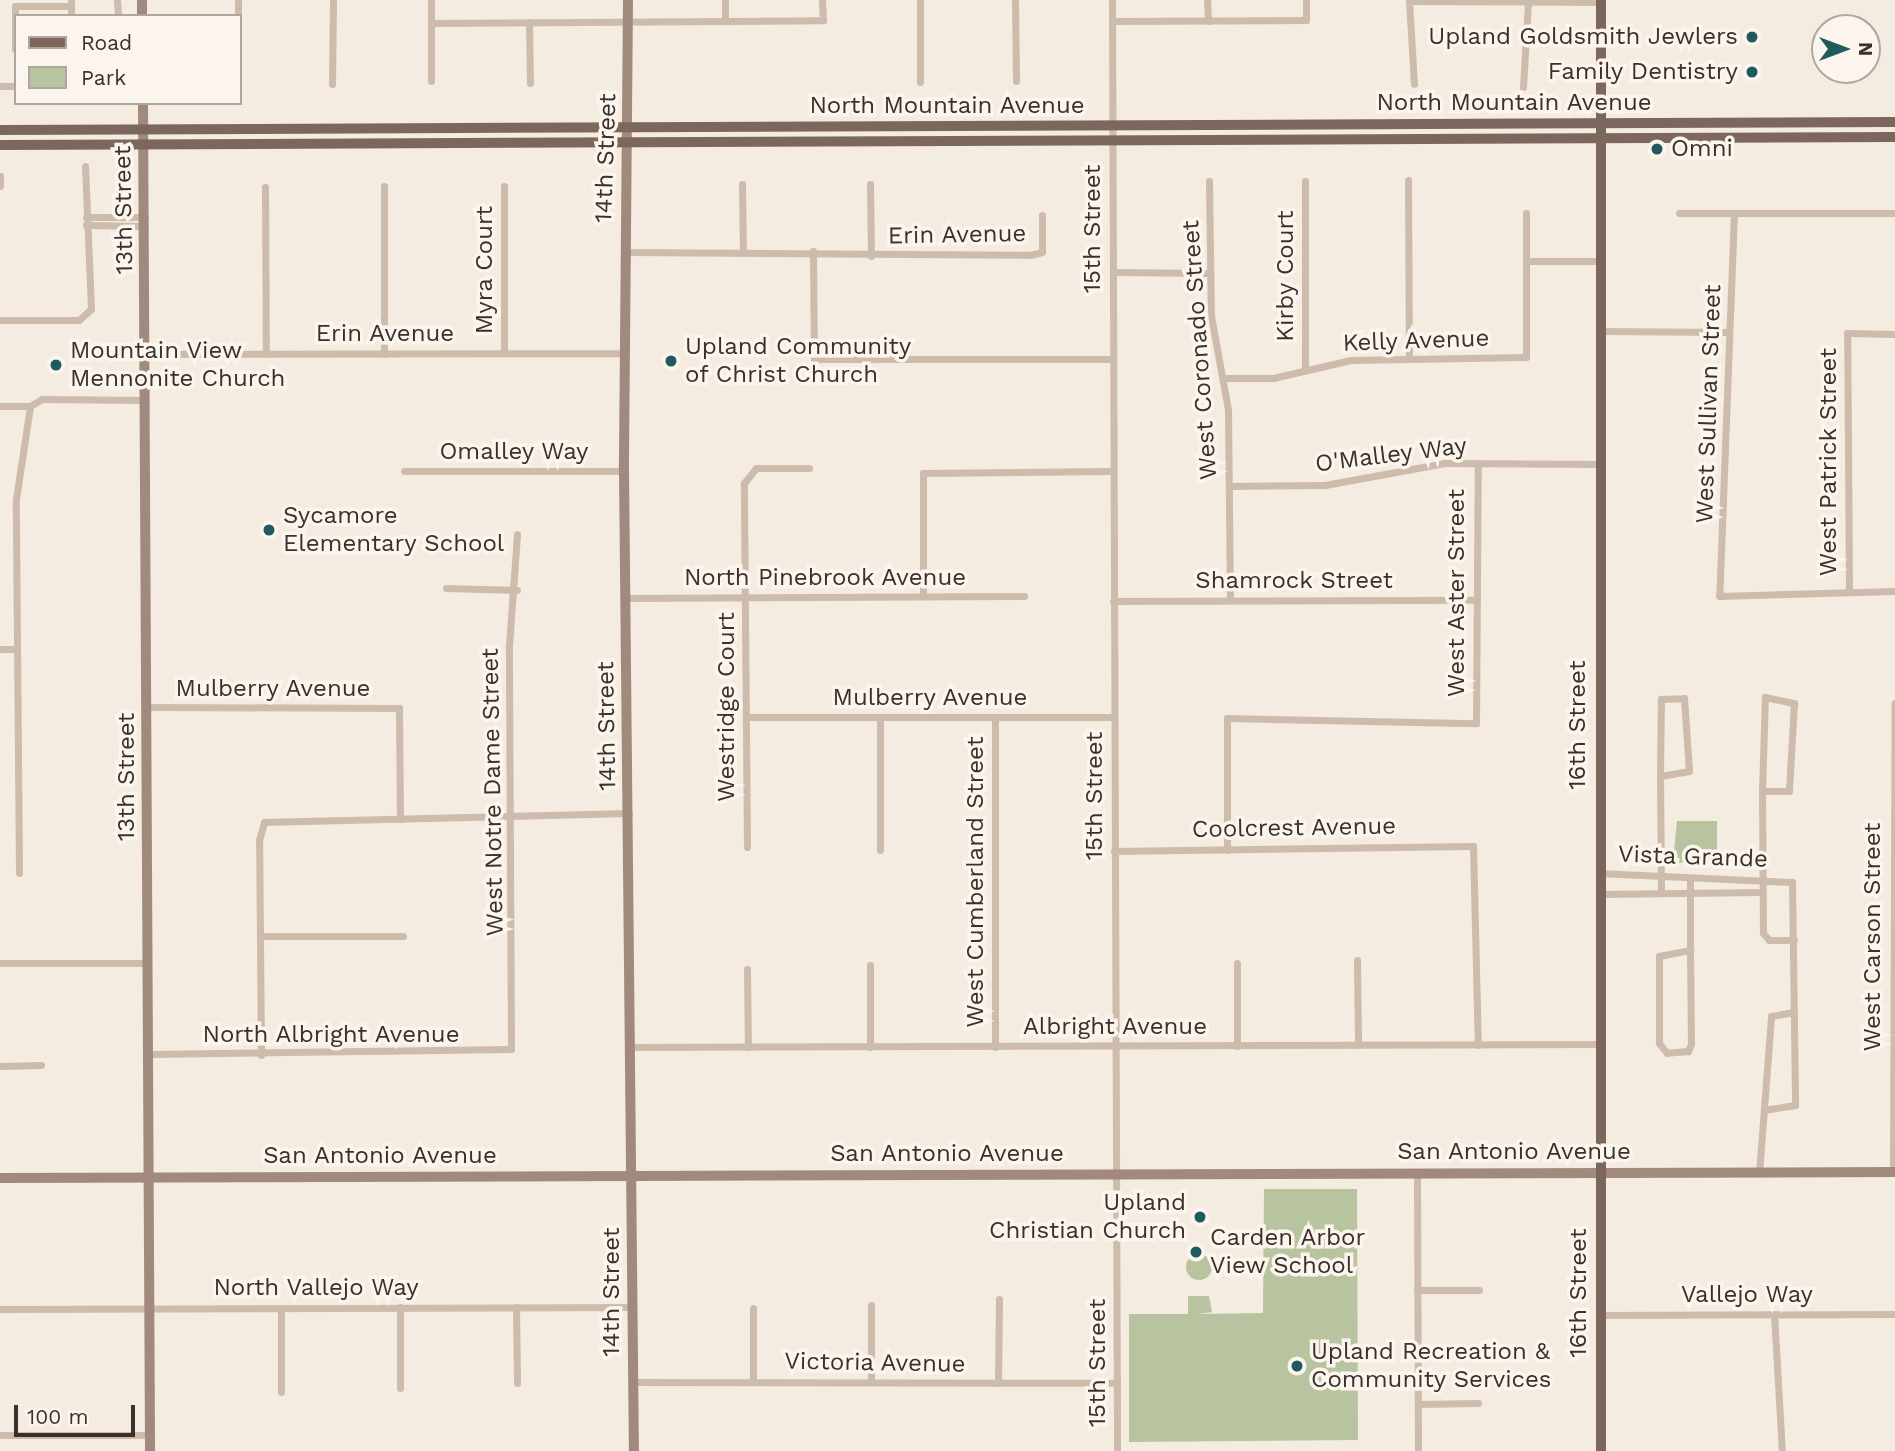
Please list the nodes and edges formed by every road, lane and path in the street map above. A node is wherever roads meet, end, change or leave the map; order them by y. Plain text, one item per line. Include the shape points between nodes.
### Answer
1 (332, 0) edge
2 (431, 0) edge
3 (628, 0) edge
4 (725, 0) edge
5 (822, 0) edge
6 (920, 0) edge
7 (1015, 0) edge
8 (1112, 0) edge
9 (1208, 0) edge
10 (1306, 0) edge
11 (1409, 1) edge
12 (1601, 1) edge
13 (1528, 2) junction
14 (71, 3) edge
15 (15, 14) edge
16 (628, 20) junction
17 (725, 20) junction
18 (1112, 21) junction
19 (1208, 21) junction
20 (529, 22) junction
21 (431, 23) junction
22 (431, 82) dead end
23 (920, 82) dead end
24 (1016, 82) dead end
25 (530, 83) dead end
26 (332, 84) dead end
27 (1414, 84) dead end
28 (1523, 87) dead end
29 (143, 105) edge
30 (1854, 122) junction
31 (1895, 122) edge
32 (1601, 124) junction
33 (627, 127) junction
34 (1112, 127) junction
35 (0, 130) edge
36 (143, 130) junction
37 (1853, 137) junction
38 (1895, 137) edge
39 (1601, 139) junction
40 (1111, 141) junction
41 (626, 142) junction
42 (144, 144) junction
43 (0, 145) edge
44 (85, 166) dead end
45 (0, 176) edge
46 (1408, 180) dead end
47 (1209, 181) dead end
48 (1305, 181) dead end
49 (742, 184) dead end
50 (870, 184) dead end
51 (0, 186) edge
52 (384, 186) dead end
53 (504, 186) dead end
54 (265, 187) dead end
55 (1526, 213) dead end
56 (1679, 213) dead end
57 (1734, 213) junction
58 (1895, 213) edge
59 (1042, 215) dead end
60 (86, 221) junction
61 (145, 221) junction
62 (813, 251) junction
63 (625, 252) junction
64 (743, 252) junction
65 (871, 256) junction
66 (1526, 261) junction
67 (1600, 261) junction
68 (1113, 272) junction
69 (1209, 272) junction
70 (0, 320) edge
71 (1600, 331) junction
72 (1726, 332) junction
73 (1895, 334) edge
74 (504, 353) junction
75 (624, 353) junction
76 (146, 354) junction
77 (266, 354) junction
78 (384, 354) junction
79 (1112, 359) junction
80 (1409, 359) junction
81 (1305, 370) junction
82 (1225, 379) junction
83 (147, 400) junction
84 (0, 406) edge
85 (30, 406) junction
86 (1478, 463) junction
87 (1600, 464) junction
88 (809, 468) dead end
89 (404, 471) dead end
90 (624, 471) junction
91 (1113, 471) junction
92 (1229, 486) junction
93 (517, 534) dead end
94 (446, 588) dead end
95 (517, 590) junction
96 (1849, 591) junction
97 (1895, 591) edge
98 (923, 596) junction
99 (1024, 596) dead end
100 (627, 597) junction
101 (746, 597) junction
102 (1230, 600) junction
103 (1476, 600) junction
104 (1113, 601) junction
105 (0, 649) edge
106 (16, 649) junction
107 (1894, 703) edge
108 (147, 707) junction
109 (746, 717) junction
110 (1114, 717) junction
111 (880, 718) junction
112 (995, 718) junction
113 (1660, 776) junction
114 (1762, 791) junction
115 (1894, 806) edge
116 (629, 813) junction
117 (512, 816) junction
118 (400, 819) junction
119 (747, 847) dead end
120 (880, 850) dead end
121 (1227, 850) junction
122 (1114, 851) junction
123 (19, 873) dead end
124 (1599, 873) junction
125 (1661, 880) junction
126 (1690, 880) junction
127 (1762, 880) junction
128 (1762, 892) junction
129 (1690, 893) junction
130 (1599, 894) junction
131 (1661, 894) junction
132 (1894, 910) edge
133 (260, 936) junction
134 (403, 936) dead end
135 (1794, 940) junction
136 (1690, 950) junction
137 (1357, 960) dead end
138 (1237, 962) dead end
139 (0, 963) edge
140 (149, 963) junction
141 (870, 965) dead end
142 (747, 969) dead end
143 (1794, 1012) junction
144 (1894, 1036) edge
145 (1599, 1044) junction
146 (1358, 1045) junction
147 (1478, 1045) junction
148 (870, 1046) junction
149 (1115, 1046) junction
150 (1237, 1046) junction
151 (631, 1047) junction
152 (748, 1047) junction
153 (995, 1047) junction
154 (511, 1049) joint
155 (149, 1054) junction
156 (261, 1055) junction
157 (41, 1065) dead end
158 (0, 1066) edge
159 (1765, 1110) junction
160 (1599, 1172) junction
161 (1894, 1172) edge
162 (1417, 1173) junction
163 (1759, 1173) junction
164 (1116, 1174) junction
165 (633, 1176) junction
166 (0, 1178) edge
167 (150, 1178) junction
168 (1417, 1290) junction
169 (1479, 1290) dead end
170 (999, 1299) dead end
171 (871, 1306) dead end
172 (400, 1307) junction
173 (516, 1307) junction
174 (633, 1307) junction
175 (150, 1308) junction
176 (281, 1308) junction
177 (753, 1308) dead end
178 (0, 1309) edge
179 (1774, 1314) junction
180 (1895, 1314) edge
181 (1600, 1315) junction
182 (753, 1381) junction
183 (871, 1381) junction
184 (633, 1382) junction
185 (517, 1383) dead end
186 (998, 1383) junction
187 (1117, 1383) junction
188 (400, 1388) dead end
189 (281, 1392) dead end
190 (1478, 1403) dead end
191 (1418, 1404) junction
192 (0, 1435) edge
193 (150, 1435) junction
194 (150, 1451) edge
195 (634, 1451) edge
196 (1117, 1451) edge
197 (1418, 1451) edge
198 (1601, 1451) edge
199 (1782, 1451) edge

1 - 26 street
2 - 21 street
3 - 16 street, 14th Street
4 - 17 street
5 - 17 street via 823,20
6 - 23 street
7 - 24 street
8 - 18 street, 15th Street
9 - 19 street
10 - 19 street via 1306,20
11 - 13 street
11 - 27 street
12 - 13 street
12 - 32 main road, 16th Street
13 - 28 street
14 - 15 street via 15,6
16 - 17 street
16 - 20 street
16 - 33 street, 14th Street
18 - 19 street
18 - 34 street, 15th Street
20 - 21 street
20 - 25 street
21 - 22 street
29 - 36 street, 13th Street
30 - 31 main road, North Mountain Avenue
30 - 32 main road, North Mountain Avenue
30 - 37 main road
32 - 34 main road, North Mountain Avenue
32 - 39 main road, 16th Street
33 - 34 main road, North Mountain Avenue
33 - 36 main road, North Mountain Avenue
33 - 41 street, 14th Street
34 - 40 street, 15th Street
35 - 36 main road, North Mountain Avenue
36 - 42 street, 13th Street
37 - 38 main road, North Mountain Avenue
37 - 39 main road, North Mountain Avenue
39 - 40 main road, North Mountain Avenue
39 - 67 main road, 16th Street
40 - 41 main road, North Mountain Avenue
40 - 68 street, 15th Street
41 - 42 main road, North Mountain Avenue
41 - 63 street, 14th Street
42 - 43 main road, North Mountain Avenue
42 - 61 street, 13th Street
44 - 60 street
45 - 51 street
46 - 80 street
47 - 69 street, West Coronado Street
48 - 81 street, Kirby Court
49 - 64 street
50 - 65 street
52 - 78 street
53 - 74 street, Myra Court
54 - 77 street
55 - 66 street
56 - 57 street
57 - 58 street
57 - 72 street, West Sullivan Street
59 - 65 street, Erin Avenue via 1042,252 1030,256
60 - 61 street
60 - 70 street via 86,317
61 - 76 street, 13th Street
62 - 64 street, Erin Avenue
62 - 65 street, Erin Avenue
62 - 79 street via 814,359
63 - 64 street, Erin Avenue
63 - 75 street, 14th Street
66 - 67 street
66 - 80 street, Kelly Avenue via 1526,357
67 - 71 main road, 16th Street
68 - 69 street
68 - 79 street, 15th Street
69 - 82 street, West Coronado Street
71 - 72 street
71 - 87 main road, 16th Street
72 - 96 street, West Sullivan Street via 1719,596
73 - 96 street, West Patrick Street via 1847,333
74 - 75 street, Erin Avenue
74 - 78 street, Erin Avenue
75 - 90 street, 14th Street
76 - 77 street, Erin Avenue
76 - 83 street, 13th Street
77 - 78 street, Erin Avenue
79 - 91 street, 15th Street
80 - 81 street, Kelly Avenue via 1351,360
81 - 82 street, Kelly Avenue
82 - 92 street, West Coronado Street
83 - 85 street via 42,399
83 - 108 street, 13th Street
84 - 85 street
85 - 106 street via 16,499
86 - 87 street, O'Malley Way
86 - 92 street, O'Malley Way via 1419,466 1325,485
86 - 103 street, West Aster Street
87 - 124 main road, 16th Street
88 - 101 street, Westridge Court via 756,468 744,483
89 - 90 street, Omalley Way
90 - 100 street, 14th Street
91 - 98 street via 923,473
91 - 104 street, 15th Street
92 - 102 street, West Coronado Street
93 - 95 street, West Notre Dame Street
94 - 95 street
95 - 117 street, West Notre Dame Street via 509,646
96 - 97 street
98 - 99 street, North Pinebrook Avenue
98 - 101 street, North Pinebrook Avenue
100 - 101 street, North Pinebrook Avenue
100 - 116 street, 14th Street
101 - 109 street, Westridge Court
102 - 103 street, Shamrock Street
102 - 104 street, Shamrock Street
103 - 121 street, West Aster Street via 1476,723 1227,719
104 - 110 street, 15th Street
105 - 106 street
106 - 123 street
107 - 115 street, West Carson Street
108 - 118 street, Mulberry Avenue via 399,708
108 - 140 street, 13th Street
109 - 111 street, Mulberry Avenue
109 - 119 street, Westridge Court
110 - 112 street, Mulberry Avenue
110 - 122 street, 15th Street
111 - 112 street, Mulberry Avenue
111 - 120 street
112 - 153 street, West Cumberland Street
113 - 113 street via 1661,699 1684,698 1689,771
113 - 125 street
114 - 114 street via 1762,703 1790,698 1794,785
114 - 127 street
115 - 132 street, West Carson Street
116 - 117 street
116 - 151 street, 14th Street
117 - 118 street
117 - 154 street, West Notre Dame Street
118 - 133 street via 264,822
121 - 122 street, Coolcrest Avenue
121 - 147 street, Coolcrest Avenue via 1474,846
122 - 149 street, 15th Street
124 - 125 street, Vista Grande
124 - 130 main road, 16th Street
125 - 126 street, Vista Grande
125 - 131 street
126 - 127 street, Vista Grande
126 - 129 street
127 - 128 street
127 - 135 street, Vista Grande via 1785,879 1794,886
128 - 129 street, Vista Grande
128 - 135 street via 1764,937
129 - 131 street, Vista Grande
129 - 136 street
130 - 131 street, Vista Grande
130 - 145 main road, 16th Street
132 - 144 street, West Carson Street
133 - 134 street
133 - 156 street
135 - 143 street
136 - 136 street via 1691,1044 1688,1051 1667,1053 1659,1043 1659,956
137 - 146 street
138 - 150 street
139 - 140 street
140 - 155 street, 13th Street
141 - 148 street
142 - 152 street
143 - 159 street via 1771,1016
143 - 159 street via 1795,1105
144 - 161 street, West Carson Street
145 - 147 street, Albright Avenue
145 - 160 main road, 16th Street
146 - 147 street, Albright Avenue
146 - 150 street, Albright Avenue
148 - 152 street, Albright Avenue
148 - 153 street, Albright Avenue
149 - 150 street, Albright Avenue
149 - 153 street, Albright Avenue
149 - 164 street, 15th Street
151 - 152 street, Albright Avenue
151 - 165 street, 14th Street
154 - 156 street, North Albright Avenue
155 - 156 street, North Albright Avenue
155 - 167 street, 13th Street
157 - 158 street
159 - 163 street
160 - 162 street, San Antonio Avenue
160 - 163 street, San Antonio Avenue
160 - 181 main road, 16th Street
161 - 163 street, San Antonio Avenue
162 - 164 street, San Antonio Avenue
162 - 168 street
164 - 165 street, San Antonio Avenue
164 - 187 street, 15th Street
165 - 167 street, San Antonio Avenue
165 - 174 street, 14th Street
166 - 167 street, San Antonio Avenue
167 - 175 street, 13th Street
168 - 169 street
168 - 191 street
170 - 186 street
171 - 183 street
172 - 173 street, North Vallejo Way
172 - 176 street, North Vallejo Way
172 - 188 street
173 - 174 street, North Vallejo Way
173 - 185 street
174 - 184 street, 14th Street
175 - 176 street, North Vallejo Way
175 - 178 street, North Vallejo Way
175 - 193 street, 13th Street
176 - 189 street
177 - 182 street
179 - 180 street, Vallejo Way
179 - 181 street, Vallejo Way
179 - 199 street
181 - 198 main road, 16th Street
182 - 183 street, Victoria Avenue
182 - 184 street, Victoria Avenue
183 - 186 street, Victoria Avenue
184 - 195 street, 14th Street
186 - 187 street, Victoria Avenue
187 - 196 street, 15th Street
190 - 191 street
191 - 197 street
192 - 193 street
193 - 194 street, 13th Street

